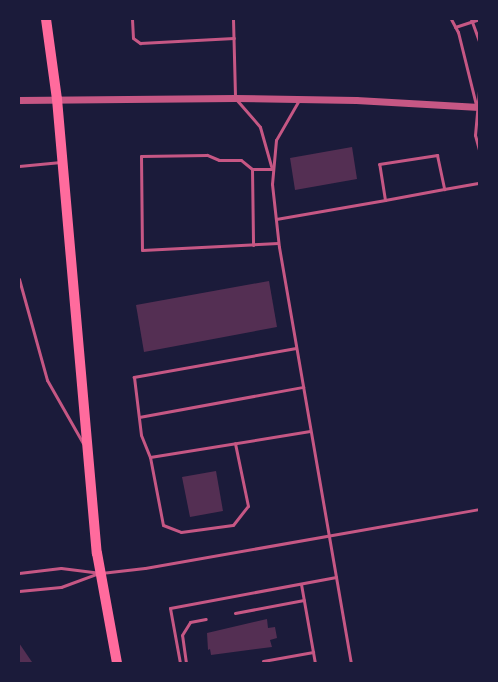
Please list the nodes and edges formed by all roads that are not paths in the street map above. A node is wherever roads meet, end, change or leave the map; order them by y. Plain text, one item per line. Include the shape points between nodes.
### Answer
1 (46, 19) edge
2 (132, 19) edge
3 (234, 19) edge
4 (451, 19) edge
5 (479, 19) edge
6 (472, 20) edge
7 (455, 27) junction
8 (234, 38) junction
9 (479, 41) edge
10 (479, 91) edge
11 (57, 98) junction
12 (235, 98) junction
13 (299, 99) junction
14 (19, 100) edge
15 (478, 107) edge
16 (479, 150) edge
17 (62, 162) junction
18 (19, 166) edge
19 (252, 169) junction
20 (272, 169) junction
21 (479, 183) edge
22 (444, 190) junction
23 (385, 200) junction
24 (276, 219) junction
25 (278, 244) junction
26 (253, 245) junction
27 (19, 279) edge
28 (296, 348) junction
29 (303, 387) junction
30 (139, 417) junction
31 (310, 431) junction
32 (235, 443) junction
33 (86, 448) junction
34 (150, 456) junction
35 (479, 509) edge
36 (328, 535) junction
37 (101, 572) junction
38 (19, 573) edge
39 (336, 577) junction
40 (301, 584) junction
41 (19, 591) edge
42 (304, 600) junction
43 (235, 613) dead end
44 (206, 618) dead end
45 (313, 652) junction
46 (263, 661) dead end
47 (117, 663) edge
48 (180, 663) edge
49 (186, 663) edge
50 (315, 663) edge
51 (351, 663) edge

1 - 11 main road
2 - 8 lane via 132,38 140,43
3 - 8 lane
4 - 7 lane
5 - 6 lane
6 - 7 lane
6 - 9 lane
7 - 15 lane
8 - 12 lane
10 - 15 lane
11 - 12 street
11 - 14 street
11 - 17 main road
12 - 13 street
12 - 20 lane via 259,124 264,134
13 - 15 street
13 - 20 lane via 276,140
15 - 16 lane via 475,135
17 - 18 lane
17 - 33 main road
19 - 20 lane
19 - 26 lane
19 - 26 lane via 241,160 219,160 207,155 141,156 142,250
20 - 24 lane
21 - 22 lane
22 - 23 lane
22 - 23 lane via 437,155 379,164
23 - 24 lane
24 - 25 lane
25 - 26 lane
25 - 28 lane
27 - 33 lane via 47,380
28 - 29 lane
28 - 30 lane via 134,377
29 - 30 lane
29 - 31 lane
30 - 34 lane via 141,435
31 - 32 lane
31 - 36 lane
32 - 34 lane
32 - 34 lane via 248,506 233,525 181,532 163,525
33 - 37 main road
35 - 36 lane
36 - 37 lane via 145,568
36 - 39 lane
37 - 38 lane via 61,568
37 - 41 lane via 61,587
37 - 47 main road
39 - 40 lane
39 - 51 lane
40 - 42 lane
40 - 48 lane via 170,608
42 - 43 lane
42 - 45 lane
44 - 49 lane via 190,622 182,635
45 - 46 lane
45 - 50 lane

